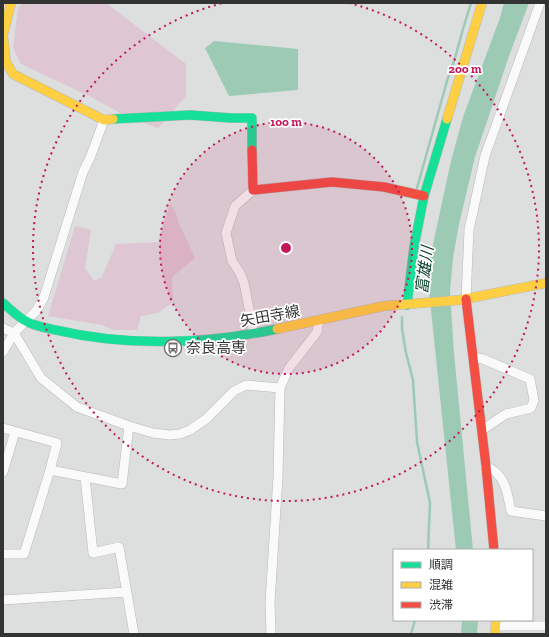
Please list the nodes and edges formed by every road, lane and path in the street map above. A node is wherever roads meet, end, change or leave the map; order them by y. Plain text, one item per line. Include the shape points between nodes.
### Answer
1 (11, 3) edge
2 (482, 3) edge
3 (540, 3) edge
4 (104, 120) junction
5 (253, 190) junction
6 (424, 196) junction
7 (546, 283) edge
8 (463, 299) junction
9 (3, 303) edge
10 (407, 305) junction
11 (318, 320) junction
12 (26, 321) junction
13 (3, 328) edge
14 (14, 333) junction
15 (254, 334) junction
16 (3, 352) edge
17 (473, 357) junction
18 (280, 388) junction
19 (129, 426) junction
20 (3, 428) edge
21 (482, 430) junction
22 (15, 432) junction
23 (486, 466) junction
24 (50, 470) junction
25 (3, 472) edge
26 (84, 477) junction
27 (546, 516) edge
28 (494, 549) edge
29 (3, 554) edge
30 (127, 592) junction
31 (3, 600) edge
32 (495, 626) edge
33 (546, 626) edge
34 (134, 634) edge
35 (271, 634) edge

1 - 4 street via 3,35 6,62 14,74
2 - 6 street
3 - 8 street via 485,156 469,230
4 - 5 street via 190,115 252,118
4 - 12 street via 83,172 44,297 37,310
5 - 6 street via 332,182 384,186
5 - 15 street via 235,206 226,233 232,261 244,283
6 - 10 street via 414,247
7 - 8 street, 矢田寺線
8 - 10 street, 矢田寺線
8 - 17 street
9 - 12 street, 矢田寺線
10 - 11 street, 矢田寺線 via 384,306
11 - 15 street, 矢田寺線
11 - 18 street via 317,332 289,368
12 - 14 street
12 - 15 street, 矢田寺線 via 90,336 137,341 184,341
13 - 14 street
14 - 16 street
14 - 19 street via 41,378 78,407
17 - 21 street
17 - 21 street via 530,379 534,400 531,408 506,414
18 - 19 street via 246,385 234,391 206,419 180,434 153,434
18 - 35 street via 278,476 270,603
19 - 26 street via 122,484
20 - 22 street
21 - 23 street
22 - 24 street via 57,443
22 - 25 street
23 - 27 street via 494,469 504,481 511,511
23 - 28 street
24 - 26 street
24 - 29 street via 24,554
26 - 30 street via 93,553 119,547
30 - 31 street
30 - 34 street
32 - 33 street

